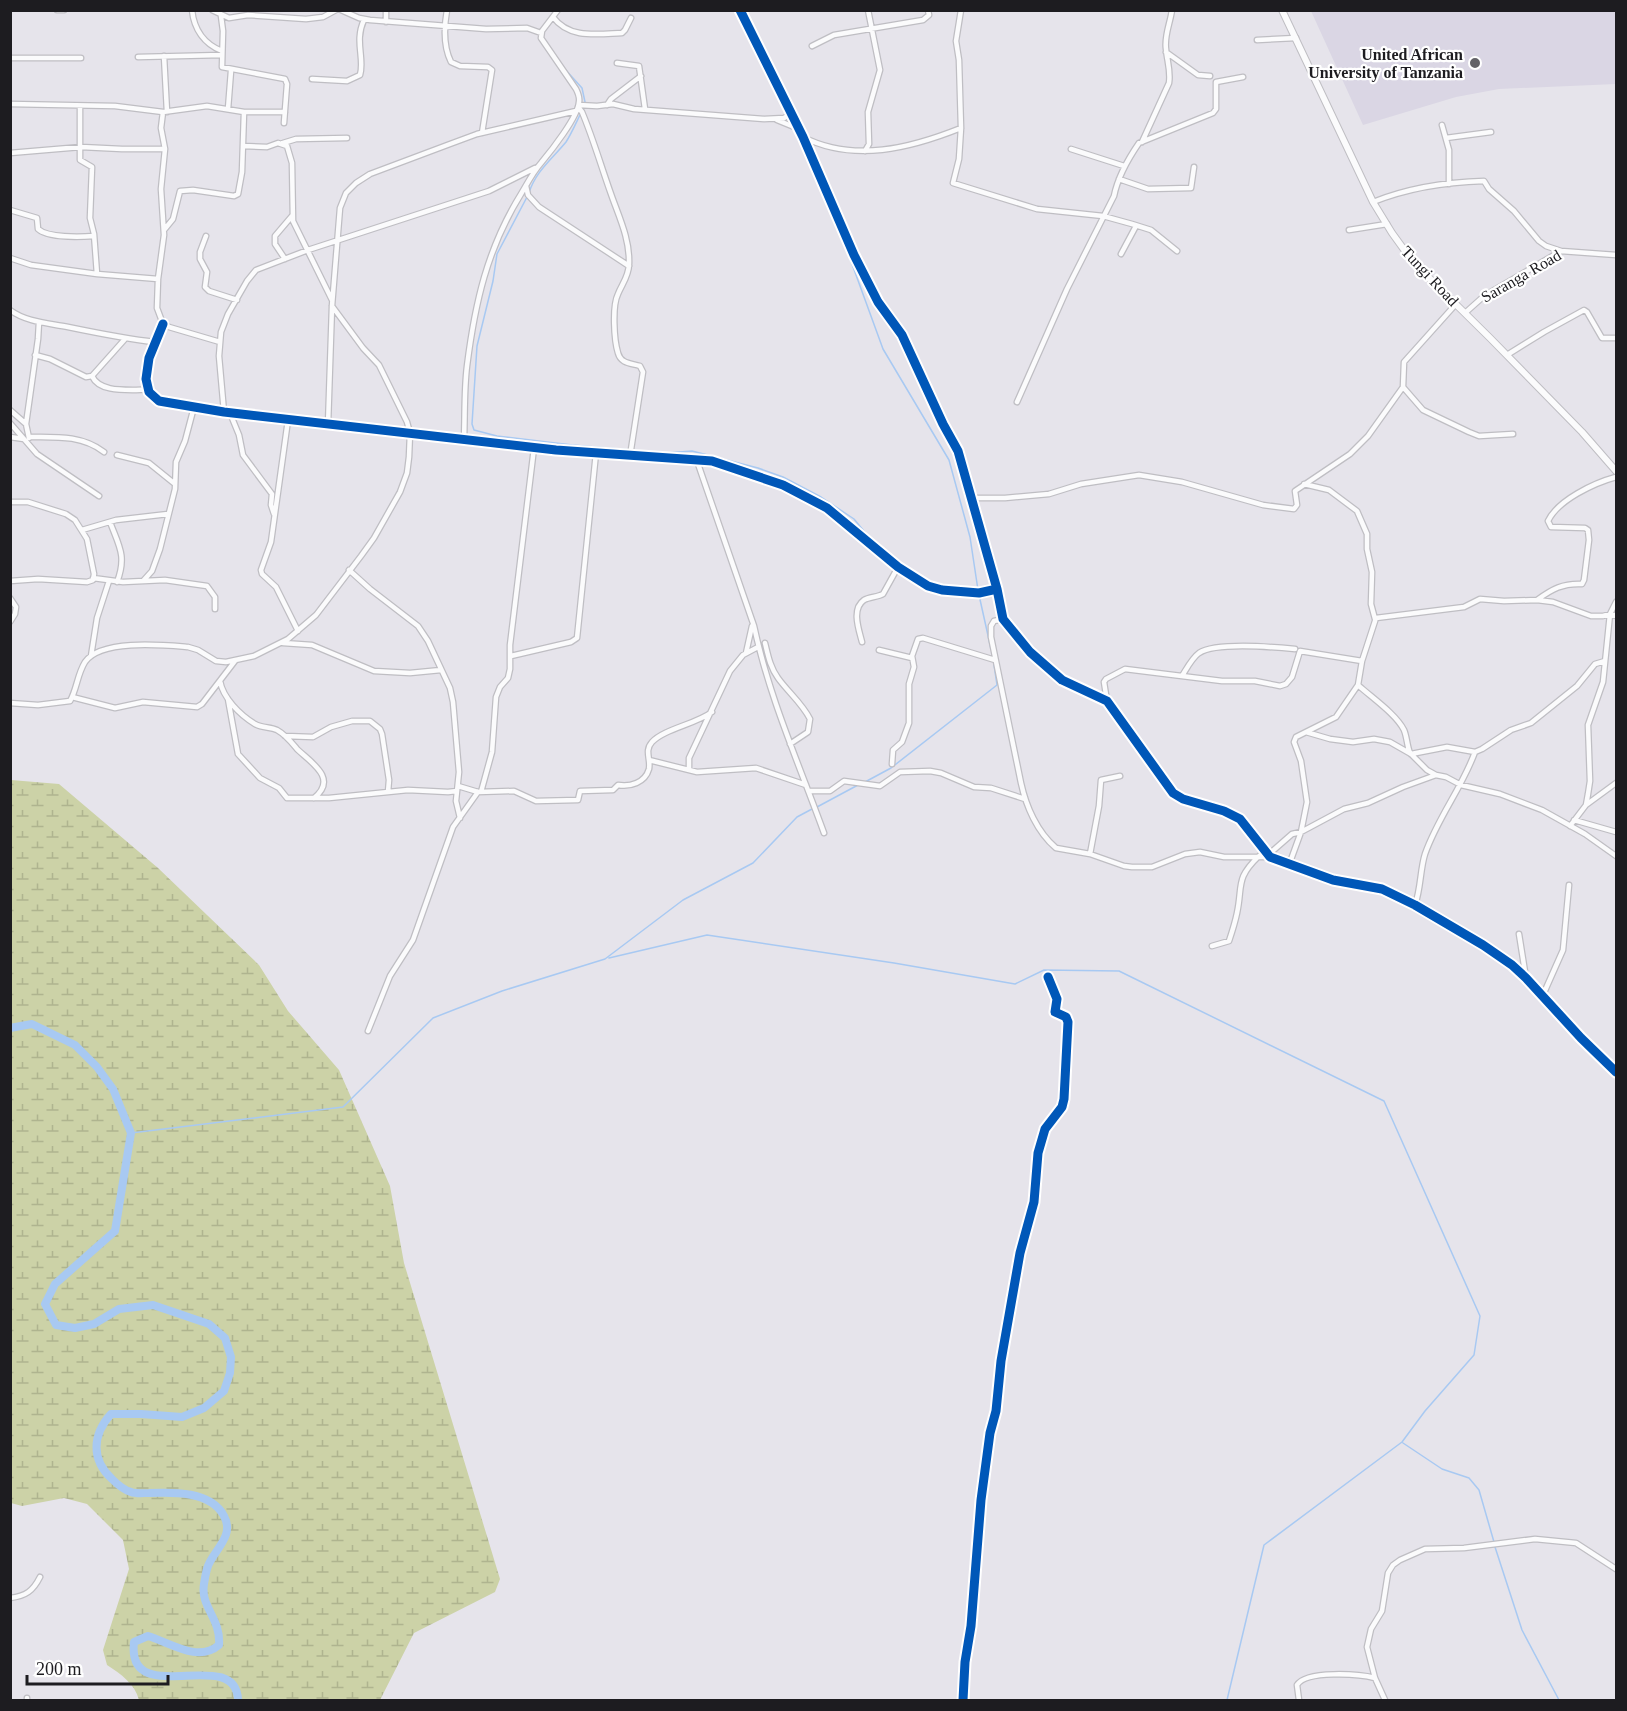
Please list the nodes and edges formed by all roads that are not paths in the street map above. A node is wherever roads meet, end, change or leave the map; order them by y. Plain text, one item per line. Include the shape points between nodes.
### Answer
1 (57, 10) edge
2 (64, 10) edge
3 (192, 10) edge
4 (212, 10) edge
5 (243, 10) edge
6 (319, 10) edge
7 (336, 10) edge
8 (341, 10) edge
9 (386, 10) edge
10 (447, 10) edge
11 (558, 10) edge
12 (741, 10) edge
13 (868, 10) edge
14 (928, 10) edge
15 (961, 10) edge
16 (1172, 10) edge
17 (1282, 10) edge
18 (221, 16) junction
19 (240, 17) junction
20 (553, 17) junction
21 (318, 18) junction
22 (631, 18) dead end
23 (364, 20) junction
24 (386, 22) junction
25 (445, 25) junction
26 (872, 28) junction
27 (541, 33) junction
28 (1296, 38) junction
29 (1257, 40) dead end
30 (812, 46) dead end
31 (1166, 52) junction
32 (222, 53) junction
33 (164, 56) junction
34 (138, 57) dead end
35 (10, 58) edge
36 (81, 58) dead end
37 (617, 63) dead end
38 (231, 70) junction
39 (641, 76) junction
40 (1210, 76) dead end
41 (1243, 77) dead end
42 (312, 80) dead end
43 (10, 104) edge
44 (607, 105) junction
45 (80, 106) junction
46 (577, 108) junction
47 (228, 109) junction
48 (645, 110) junction
49 (165, 112) junction
50 (244, 112) junction
51 (285, 112) junction
52 (791, 114) junction
53 (774, 119) junction
54 (284, 123) dead end
55 (1442, 125) dead end
56 (961, 128) junction
57 (799, 129) junction
58 (1491, 132) dead end
59 (482, 133) junction
60 (803, 137) junction
61 (347, 138) dead end
62 (1446, 138) junction
63 (1142, 142) junction
64 (283, 143) junction
65 (243, 146) junction
66 (81, 147) junction
67 (165, 149) junction
68 (1071, 149) dead end
69 (862, 152) junction
70 (10, 153) edge
71 (1124, 166) junction
72 (1194, 167) dead end
73 (536, 168) junction
74 (1119, 179) junction
75 (1449, 184) junction
76 (526, 186) junction
77 (518, 198) junction
78 (533, 201) junction
79 (1373, 202) junction
80 (10, 210) edge
81 (292, 216) junction
82 (1103, 216) junction
83 (1387, 224) junction
84 (1136, 226) junction
85 (164, 230) junction
86 (1349, 230) dead end
87 (94, 236) junction
88 (206, 236) dead end
89 (338, 240) junction
90 (308, 250) junction
91 (1177, 251) dead end
92 (1561, 251) junction
93 (1121, 254) dead end
94 (1617, 255) edge
95 (10, 258) edge
96 (285, 259) junction
97 (629, 266) junction
98 (97, 274) junction
99 (158, 279) junction
100 (237, 300) junction
101 (333, 304) junction
102 (1456, 304) junction
103 (10, 310) edge
104 (1465, 313) junction
105 (39, 321) junction
106 (163, 324) junction
107 (1617, 338) edge
108 (125, 339) junction
109 (155, 342) junction
110 (220, 342) junction
111 (1507, 355) junction
112 (35, 356) junction
113 (92, 376) junction
114 (1403, 387) junction
115 (148, 390) junction
116 (1017, 402) dead end
117 (194, 407) junction
118 (10, 410) edge
119 (224, 412) junction
120 (231, 413) junction
121 (17, 414) junction
122 (288, 420) junction
123 (10, 422) edge
124 (26, 424) junction
125 (328, 425) junction
126 (410, 433) junction
127 (1513, 434) dead end
128 (10, 437) edge
129 (27, 438) junction
130 (464, 439) junction
131 (534, 448) junction
132 (104, 452) dead end
133 (596, 453) junction
134 (117, 455) dead end
135 (630, 456) junction
136 (696, 458) junction
137 (1617, 471) edge
138 (1617, 477) edge
139 (176, 484) junction
140 (1304, 484) junction
141 (99, 495) dead end
142 (972, 498) junction
143 (10, 502) edge
144 (168, 514) junction
145 (275, 516) junction
146 (110, 522) junction
147 (82, 530) junction
148 (898, 567) junction
149 (349, 570) junction
150 (93, 578) junction
151 (10, 581) edge
152 (110, 581) junction
153 (144, 581) junction
154 (117, 582) junction
155 (997, 589) junction
156 (10, 598) edge
157 (1537, 600) junction
158 (1617, 602) edge
159 (215, 609) dead end
160 (1610, 614) junction
161 (1617, 616) edge
162 (1003, 619) junction
163 (1375, 619) junction
164 (752, 620) junction
165 (10, 622) edge
166 (297, 631) junction
167 (862, 642) dead end
168 (283, 643) junction
169 (765, 643) dead end
170 (758, 647) junction
171 (1295, 649) dead end
172 (879, 651) dead end
173 (746, 653) junction
174 (91, 656) junction
175 (511, 656) junction
176 (912, 658) junction
177 (995, 660) junction
178 (235, 661) junction
179 (1362, 661) junction
180 (1605, 661) junction
181 (441, 670) junction
182 (1182, 676) junction
183 (220, 681) junction
184 (1358, 686) junction
185 (72, 697) junction
186 (228, 699) junction
187 (1107, 702) junction
188 (10, 703) edge
189 (712, 712) junction
190 (1306, 732) junction
191 (285, 735) junction
192 (790, 744) junction
193 (1475, 752) junction
194 (1410, 754) junction
195 (649, 759) junction
196 (892, 764) dead end
197 (689, 770) junction
198 (1436, 775) junction
199 (1120, 776) dead end
200 (806, 785) junction
201 (1461, 785) junction
202 (323, 786) junction
203 (1616, 786) edge
204 (457, 788) junction
205 (809, 791) junction
206 (388, 792) junction
207 (479, 792) junction
208 (314, 798) junction
209 (334, 798) junction
210 (1025, 799) junction
211 (1586, 805) junction
212 (460, 818) junction
213 (1574, 820) junction
214 (1570, 825) junction
215 (1301, 832) junction
216 (1617, 832) edge
217 (824, 833) dead end
218 (1090, 854) junction
219 (1259, 856) junction
220 (1269, 856) junction
221 (1617, 856) edge
222 (1289, 866) junction
223 (1569, 885) dead end
224 (1415, 905) junction
225 (1519, 934) dead end
226 (1212, 946) dead end
227 (1048, 977) dead end
228 (1526, 978) junction
229 (1543, 995) junction
230 (368, 1031) dead end
231 (1617, 1072) edge
232 (1617, 1569) edge
233 (40, 1577) dead end
234 (10, 1598) edge
235 (1375, 1678) junction
236 (963, 1701) edge
237 (1299, 1701) edge
238 (1385, 1701) edge

1 - 2 street
3 - 32 street via 198,32
4 - 18 street
5 - 19 street
6 - 21 street
7 - 21 street
8 - 23 street
9 - 24 street
10 - 25 street
11 - 20 street
12 - 52 street
13 - 26 street
14 - 26 street via 929,15 923,20
15 - 56 street via 956,41
16 - 31 street
17 - 28 street, Tungi Road
18 - 19 street
18 - 32 street
19 - 21 street
20 - 22 street via 566,30 587,34 622,33
20 - 27 street
23 - 24 street
23 - 42 street via 360,75 347,81
24 - 25 street
25 - 27 street via 527,28
25 - 59 street via 451,62 460,66 488,66 492,70
26 - 30 street via 831,35
26 - 69 street via 880,70 868,116 869,147
27 - 46 street via 543,44 579,95
28 - 29 street
28 - 79 street, Tungi Road
31 - 40 street via 1198,75
31 - 63 street via 1169,83
32 - 33 street
32 - 38 street via 222,67
33 - 34 street
33 - 49 street
35 - 36 street
37 - 39 street via 638,65
38 - 47 street
38 - 51 street via 285,79
39 - 44 street
39 - 48 street
41 - 63 street via 1216,82 1214,113
43 - 45 street
44 - 46 street
44 - 48 street
45 - 49 street
45 - 66 street
46 - 59 street
46 - 73 street via 556,145
46 - 97 street via 582,111 622,224
47 - 49 street via 207,106
47 - 50 street
48 - 53 street
49 - 67 street via 161,128
50 - 51 street
50 - 65 street
51 - 54 street
52 - 53 street
52 - 57 street
53 - 57 street
55 - 62 street
56 - 69 street via 928,141
56 - 82 street via 953,183 1037,209
57 - 60 street
58 - 62 street
59 - 89 street via 378,171 356,183 342,200
60 - 69 street via 825,147
60 - 142 street via 859,264 878,302 902,335 958,451
61 - 64 street
62 - 75 street
63 - 71 street via 1138,142
64 - 65 street
64 - 81 street via 292,163
65 - 85 street via 238,194 180,191 173,219
66 - 67 street
66 - 70 street
66 - 87 street via 81,161 92,167 90,212
67 - 85 street via 161,189
68 - 71 street
71 - 74 street
72 - 74 street via 1191,188 1148,189
73 - 76 street
73 - 89 street via 489,191
74 - 82 street
75 - 79 street via 1418,188
75 - 92 street via 1484,181 1539,241
76 - 77 street
76 - 78 street
77 - 78 street
77 - 130 street via 500,230 476,312 467,368
78 - 97 street
79 - 83 street, Tungi Road
80 - 87 street via 38,218 38,230 42,233
81 - 90 street
81 - 96 street via 274,236 274,244
82 - 84 street
82 - 116 street
83 - 86 street
83 - 102 street, Tungi Road via 1413,262
84 - 91 street via 1151,230
84 - 93 street
85 - 99 street
87 - 98 street
88 - 100 street via 200,252 207,272 205,287
89 - 90 street
89 - 101 street
90 - 96 street
90 - 101 street
92 - 94 street, Saranga Road
92 - 104 street, Saranga Road via 1484,296
95 - 98 street via 31,265
96 - 100 street via 256,270
97 - 135 street via 616,296 615,315 618,355 627,363 640,366 643,372
98 - 99 street
99 - 106 street via 158,308
100 - 110 street via 223,325
101 - 125 street
101 - 126 street via 381,367
102 - 104 street, Tungi Road
102 - 114 street via 1404,362
103 - 105 street
104 - 111 street, Tungi Road
105 - 108 street
105 - 112 street
106 - 109 street
106 - 110 street
107 - 111 street via 1602,338 1584,310
108 - 109 street
108 - 113 street
109 - 115 street via 147,370
110 - 119 street
111 - 137 street, Tungi Road
112 - 113 street via 80,375
112 - 124 street
113 - 115 street via 107,388
114 - 127 street via 1423,410 1439,419 1479,436
114 - 140 street via 1350,454
115 - 117 street via 159,400
117 - 119 street
117 - 139 street via 177,459
118 - 121 street
119 - 120 street
120 - 122 street
120 - 145 street via 243,455 272,494
121 - 123 street
121 - 124 street
122 - 125 street
122 - 145 street
123 - 129 street
124 - 129 street
125 - 126 street
126 - 130 street
126 - 149 street via 407,473 400,492 374,538
128 - 129 street
129 - 132 street via 77,439
129 - 141 street via 37,454
130 - 131 street
131 - 133 street
131 - 175 street
133 - 135 street
133 - 175 street via 577,638
134 - 139 street via 154,465
135 - 136 street
136 - 148 street via 748,472 813,500 837,515
136 - 164 street
138 - 157 street via 1561,504 1551,515 1551,527 1588,530 1584,580 1582,584 1555,587
139 - 144 street
140 - 142 street via 1295,491 1294,509 1263,506 1199,486 1139,476 1081,484 1049,494
140 - 163 street via 1329,490 1357,511 1367,534
142 - 155 street
143 - 147 street via 28,502 66,514
144 - 146 street
144 - 153 street via 155,564
145 - 166 street via 261,573 276,587
146 - 147 street
146 - 154 street via 122,555
147 - 150 street via 94,566
148 - 155 street via 942,590 979,593
148 - 167 street via 883,594 864,600 859,608
149 - 166 street via 316,615
149 - 181 street via 418,626
150 - 151 street via 87,582
150 - 152 street
152 - 154 street
152 - 174 street via 97,618
153 - 154 street
153 - 159 street via 207,586 215,597
155 - 162 street
156 - 165 street via 16,606
157 - 160 street via 1591,616
157 - 163 street via 1480,599 1464,607
158 - 160 street
160 - 161 street
160 - 180 street
162 - 177 street via 990,626
162 - 187 street via 1030,652 1062,680
163 - 179 street
164 - 170 street
164 - 173 street
166 - 168 street
168 - 178 street
168 - 181 street via 312,645 374,671
169 - 192 street via 778,679 810,719 808,732
170 - 173 street
170 - 192 street
171 - 182 street via 1226,646 1206,650 1196,655
172 - 176 street
173 - 189 street via 730,671
174 - 178 street via 125,645 177,646 194,648 216,661
174 - 185 street via 78,676
175 - 207 street via 508,678 496,697 492,752
176 - 177 street via 921,638
176 - 196 street via 914,666 907,696 909,723 902,742 893,750
177 - 210 street
178 - 183 street
179 - 182 street via 1300,651 1292,677 1280,686
179 - 184 street
180 - 193 street via 1595,664 1577,686 1531,723
180 - 211 street via 1601,690 1588,729 1590,782
181 - 204 street via 453,702
182 - 187 street via 1122,670 1104,682
183 - 185 street via 197,707 142,702 115,708
183 - 186 street
184 - 190 street via 1336,717
184 - 194 street via 1401,726
185 - 188 street via 67,703 52,705
186 - 191 street via 254,723
186 - 208 street via 238,754 243,761 287,798
187 - 220 street via 1173,793 1240,819
189 - 195 street via 657,737 648,747
189 - 197 street via 689,758
190 - 194 street via 1344,741 1381,740
190 - 215 street via 1294,742 1307,802
191 - 202 street via 319,770
191 - 206 street via 313,737 331,727 370,720 382,734
192 - 200 street
193 - 194 street via 1453,747
193 - 201 street
194 - 198 street
195 - 197 street
195 - 207 street via 649,769 637,783 618,785 613,790 580,791 578,800 536,801 514,791
197 - 200 street via 756,768
198 - 201 street
198 - 215 street via 1344,809
199 - 218 street via 1101,780
200 - 205 street
201 - 214 street via 1532,805
201 - 224 street via 1425,854
202 - 208 street
202 - 209 street
203 - 211 street
204 - 206 street via 447,792
204 - 207 street
204 - 212 street
205 - 210 street via 830,791 844,781 880,786 900,772 923,770
205 - 217 street
206 - 209 street
207 - 212 street
208 - 209 street
210 - 218 street via 1036,822 1056,848
211 - 213 street
212 - 230 street via 453,827 413,940 390,976
213 - 214 street
213 - 216 street
214 - 221 street
215 - 220 street via 1293,834
215 - 222 street
218 - 219 street via 1132,867 1156,866 1192,853
219 - 220 street
219 - 226 street via 1243,873 1229,941
220 - 222 street
222 - 224 street via 1333,880 1382,889
223 - 229 street via 1563,950
224 - 228 street via 1483,945
225 - 228 street
227 - 236 street via 1057,999 1055,1012 1068,1022 1066,1080 1062,1107 1045,1129 1040,1146 1034,1202 1020,1253 1001,1361 985,1467
228 - 229 street
229 - 231 street
232 - 235 street via 1576,1543 1535,1539 1418,1551 1396,1562 1388,1573 1382,1611 1368,1640
233 - 234 street via 34,1590
235 - 237 street via 1349,1673 1301,1680 1297,1684
235 - 238 street

